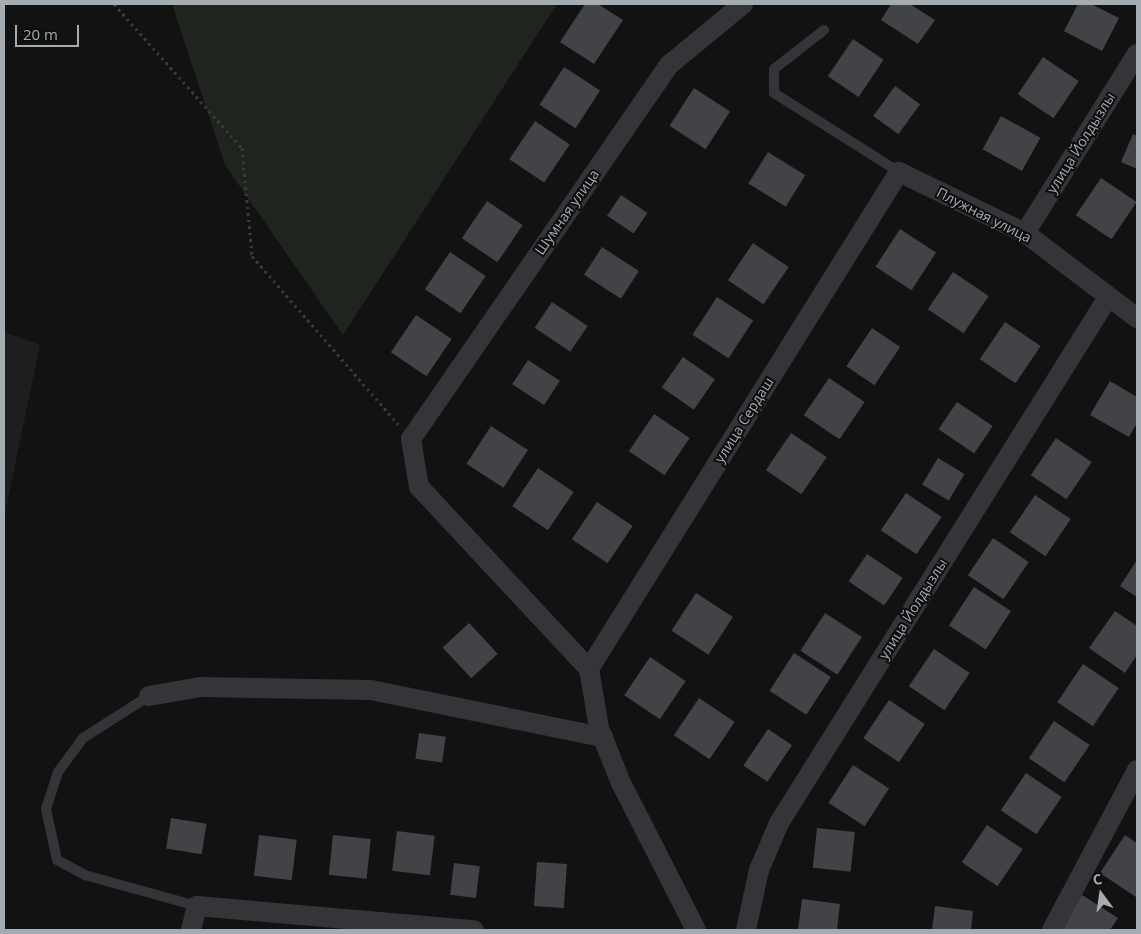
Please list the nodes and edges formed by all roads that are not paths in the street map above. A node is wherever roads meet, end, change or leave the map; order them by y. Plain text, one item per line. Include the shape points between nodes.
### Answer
1 (743, 4) edge
2 (824, 30) dead end
3 (1137, 54) edge
4 (899, 172) junction
5 (1025, 233) junction
6 (1107, 299) junction
7 (1137, 318) edge
8 (588, 669) junction
9 (149, 696) joint
10 (603, 737) junction
11 (1137, 770) edge
12 (197, 906) junction
13 (191, 930) edge
14 (474, 930) edge
15 (696, 930) edge
16 (746, 930) edge
17 (1052, 930) edge

1 - 8 street, Шумная улица via 669,65 410,438 419,488
2 - 4 lane via 774,69 774,93
3 - 5 street, улица Йолдызлы
4 - 5 street, Плужная улица
4 - 8 street, улица Сердаш
5 - 6 street, Плужная улица
6 - 7 street, Плужная улица
6 - 16 street, улица Йолдызлы via 779,823 759,870
8 - 10 street
9 - 10 street via 201,688 371,690
9 - 12 lane via 82,738 58,772 46,809 57,860 85,875
10 - 15 street via 648,840
11 - 17 street
12 - 13 street
12 - 14 street

